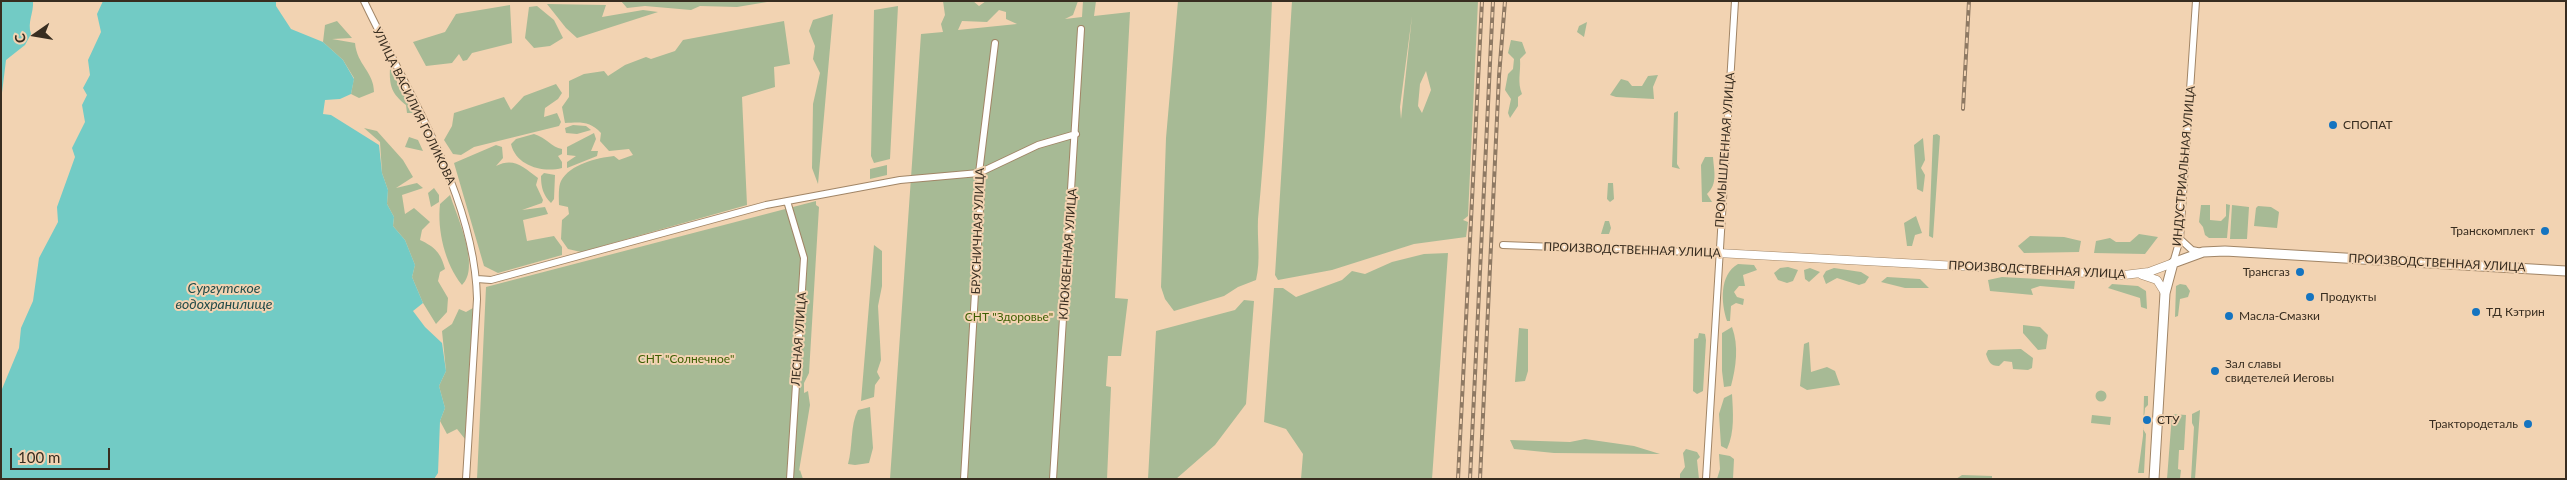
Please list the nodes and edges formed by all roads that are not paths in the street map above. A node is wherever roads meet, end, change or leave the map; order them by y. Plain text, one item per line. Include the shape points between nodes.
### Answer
1 (364, 1) edge
2 (1735, 1) edge
3 (2196, 1) edge
4 (1081, 29) dead end
5 (995, 43) dead end
6 (1076, 134) junction
7 (979, 173) junction
8 (787, 201) junction
9 (2180, 239) junction
10 (1504, 245) dead end
11 (2203, 252) junction
12 (1718, 254) junction
13 (2173, 263) junction
14 (2566, 271) edge
15 (2138, 274) junction
16 (477, 279) junction
17 (2165, 293) junction
18 (466, 479) edge
19 (790, 479) edge
20 (964, 479) edge
21 (1053, 479) edge
22 (1706, 479) edge
23 (2154, 479) edge

1 - 16 street, УЛИЦА ВАСИЛИЯ ГОЛИКОВА via 452,182 471,243
2 - 12 street, ПРОМЫШЛЕННАЯ УЛИЦА
3 - 9 street, ИНДУСТРИАЛЬНАЯ УЛИЦА
4 - 6 street, КЛЮКВЕННАЯ УЛИЦА
5 - 7 street, БРУСНИЧНАЯ УЛИЦА
6 - 7 street via 1038,145
6 - 21 street, КЛЮКВЕННАЯ УЛИЦА
7 - 8 street via 900,180
7 - 20 street, БРУСНИЧНАЯ УЛИЦА via 981,191
8 - 16 street via 491,280
8 - 19 street, ЛЕСНАЯ УЛИЦА via 804,258
9 - 11 street via 2192,250
9 - 13 street, ИНДУСТРИАЛЬНАЯ УЛИЦА
10 - 12 street, ПРОИЗВОДСТВЕННАЯ УЛИЦА
11 - 13 main road, ПРОИЗВОДСТВЕННАЯ УЛИЦА
11 - 14 main road, ПРОИЗВОДСТВЕННАЯ УЛИЦА
12 - 15 street, ПРОИЗВОДСТВЕННАЯ УЛИЦА
12 - 22 street, ПРОМЫШЛЕННАЯ УЛИЦА
13 - 15 street, ПРОИЗВОДСТВЕННАЯ УЛИЦА
13 - 17 main road, ИНДУСТРИАЛЬНАЯ УЛИЦА
15 - 17 street via 2157,280
16 - 18 street, УЛИЦА ВАСИЛИЯ ГОЛИКОВА
17 - 23 main road, ИНДУСТРИАЛЬНАЯ УЛИЦА

